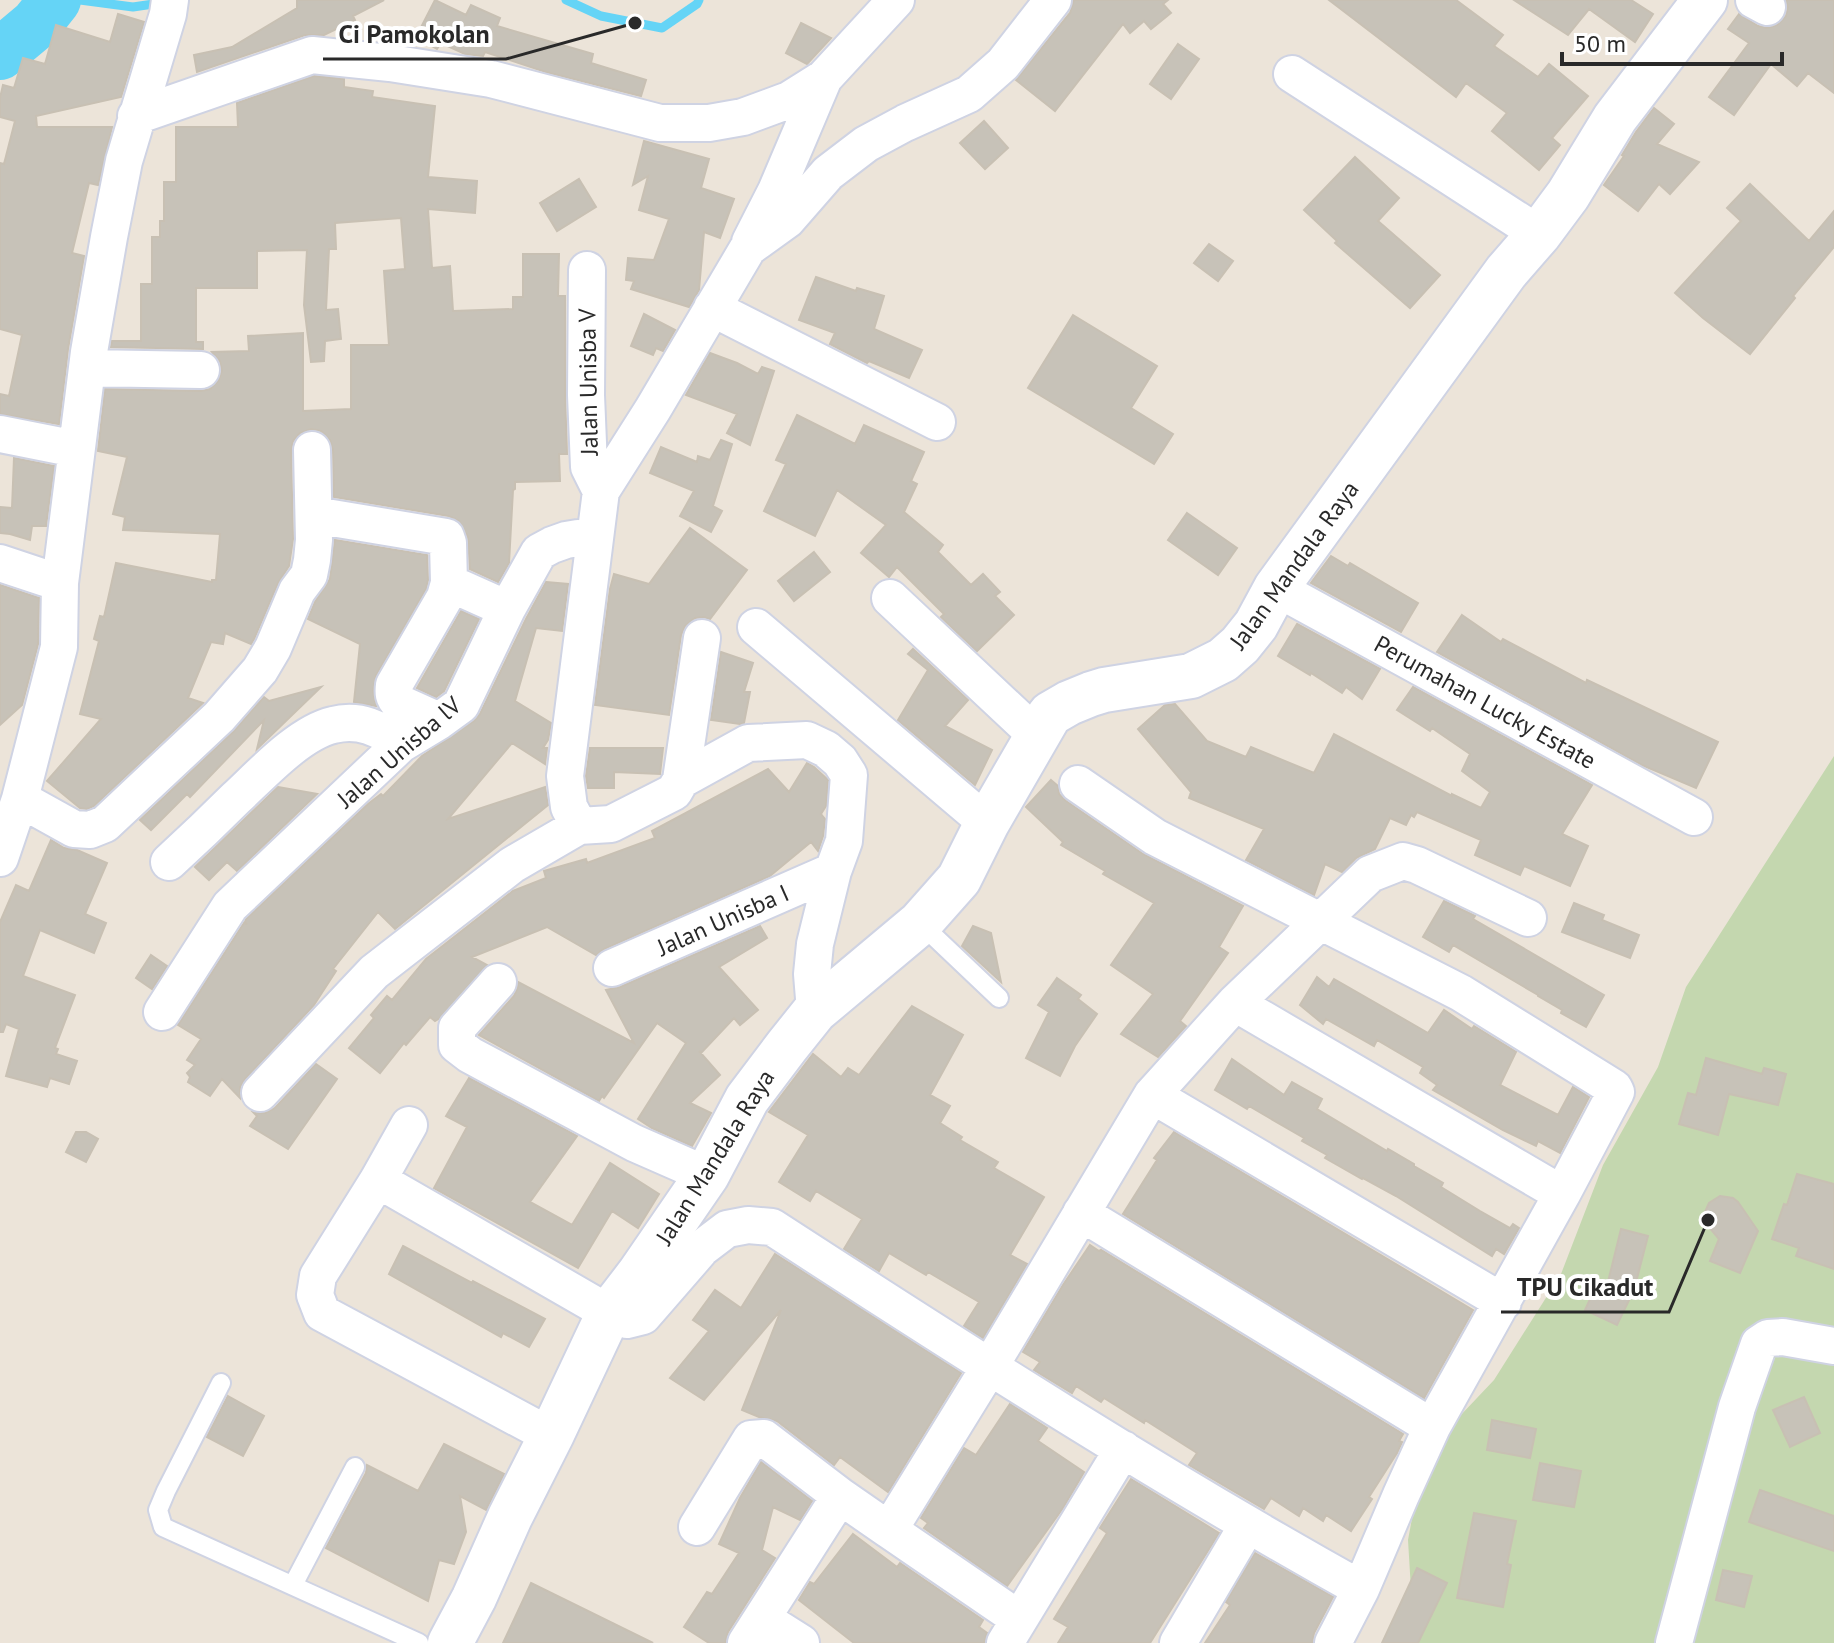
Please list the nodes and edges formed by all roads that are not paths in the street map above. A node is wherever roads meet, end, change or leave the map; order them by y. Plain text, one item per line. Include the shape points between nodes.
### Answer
1 (896, 0) edge
2 (1053, 0) edge
3 (1705, 0) edge
4 (169, 7) edge
5 (1292, 74) dead end
6 (824, 78) junction
7 (136, 116) junction
8 (1539, 234) junction
9 (748, 248) junction
10 (587, 270) dead end
11 (712, 308) junction
12 (89, 368) junction
13 (201, 370) dead end
14 (937, 422) dead end
15 (0, 434) edge
16 (76, 449) junction
17 (312, 450) dead end
18 (601, 491) junction
19 (314, 515) junction
20 (594, 540) junction
21 (0, 563) edge
22 (60, 583) junction
23 (449, 583) junction
24 (1276, 588) junction
25 (890, 598) dead end
26 (507, 609) junction
27 (756, 627) dead end
28 (702, 638) dead end
29 (439, 721) junction
30 (1036, 735) junction
31 (401, 744) junction
32 (681, 780) junction
33 (1078, 784) dead end
34 (20, 799) junction
35 (1694, 817) dead end
36 (987, 823) junction
37 (579, 826) junction
38 (0, 858) edge
39 (169, 862) dead end
40 (833, 871) junction
41 (1528, 918) dead end
42 (1319, 922) junction
43 (920, 923) junction
44 (612, 968) dead end
45 (498, 982) dead end
46 (999, 998) dead end
47 (1235, 1003) junction
48 (815, 1011) junction
49 (162, 1012) dead end
50 (260, 1093) dead end
51 (1152, 1095) junction
52 (409, 1125) dead end
53 (707, 1175) junction
54 (378, 1180) junction
55 (1562, 1194) junction
56 (1081, 1213) junction
57 (1503, 1302) junction
58 (609, 1313) junction
59 (1834, 1346) edge
60 (989, 1368) junction
61 (221, 1383) dead end
62 (1432, 1427) junction
63 (551, 1436) junction
64 (1123, 1449) junction
65 (355, 1467) dead end
66 (840, 1496) junction
67 (1247, 1526) junction
68 (697, 1527) dead end
69 (889, 1530) junction
70 (293, 1585) junction
71 (1361, 1589) junction
72 (754, 1631) edge
73 (1012, 1631) edge
74 (419, 1643) edge
75 (450, 1643) edge
76 (801, 1643) edge
77 (1178, 1643) edge
78 (1333, 1643) edge
79 (1674, 1643) edge

1 - 6 street
2 - 9 street via 1003,64 969,94 866,144 828,173 787,220
3 - 8 street, Jalan Mandala Raya via 1615,118
4 - 7 street
5 - 8 street
6 - 7 street via 789,100 743,117 660,123 491,79 312,55
6 - 9 street
7 - 12 street via 109,237
8 - 24 street, Jalan Mandala Raya
9 - 11 street
10 - 18 street, Jalan Unisba V via 589,467
11 - 14 street
11 - 18 street
12 - 13 street
12 - 16 street
15 - 16 street
16 - 22 street
17 - 19 street
18 - 20 street
19 - 23 street via 446,537
19 - 34 street via 309,575 260,670 219,717 105,824 74,829
20 - 26 street, Jalan Unisba lV via 566,540 539,552
20 - 37 street via 565,776 569,807
21 - 22 street
22 - 34 street via 59,647
23 - 26 street
23 - 29 street via 393,692 399,703
24 - 30 street, Jalan Mandala Raya via 1256,625 1223,660 1191,676 1091,694 1050,714
24 - 35 street, Perumahan Lucky Estate
25 - 30 street
26 - 29 street, Jalan Unisba lV via 461,705
27 - 36 street
28 - 32 street
29 - 31 street, Jalan Unisba lV
30 - 36 street, Jalan Mandala Raya
31 - 39 street via 383,730 360,723 332,725 310,735 280,756
31 - 49 street, Jalan Unisba lV via 230,906
32 - 37 street via 674,792 611,824
32 - 40 street via 748,743 807,740 826,749 849,775 844,841
33 - 42 street via 1155,837
34 - 38 street
36 - 43 street, Jalan Mandala Raya via 959,879
37 - 50 street via 512,865 374,972
40 - 44 street, Jalan Unisba I
40 - 48 street via 815,944
41 - 42 street via 1403,861 1370,874
42 - 47 street
42 - 55 street via 1461,993 1614,1088
43 - 46 lane
43 - 48 street, Jalan Mandala Raya
45 - 53 street via 457,1028 457,1045 634,1143
47 - 51 street
47 - 55 street
48 - 53 street, Jalan Mandala Raya via 747,1099
51 - 56 street
51 - 57 street
52 - 54 street
53 - 58 street, Jalan Mandala Raya
54 - 58 street
54 - 63 street via 318,1276 315,1295 322,1313
55 - 57 street
56 - 60 street
56 - 62 street
57 - 62 street
58 - 60 street via 627,1320 643,1316 702,1248 727,1229 772,1227
58 - 63 street, Jalan Mandala Raya
59 - 79 street via 1783,1337 1759,1344
60 - 64 street
60 - 69 street
61 - 70 lane via 158,1510 163,1527
62 - 71 street
63 - 75 street, Jalan Mandala Raya
64 - 67 street
64 - 73 street
65 - 70 lane
66 - 68 street via 764,1438 751,1439
66 - 69 street
66 - 72 street
67 - 71 street
67 - 77 street
69 - 73 street
70 - 74 lane
71 - 78 street
72 - 76 street

